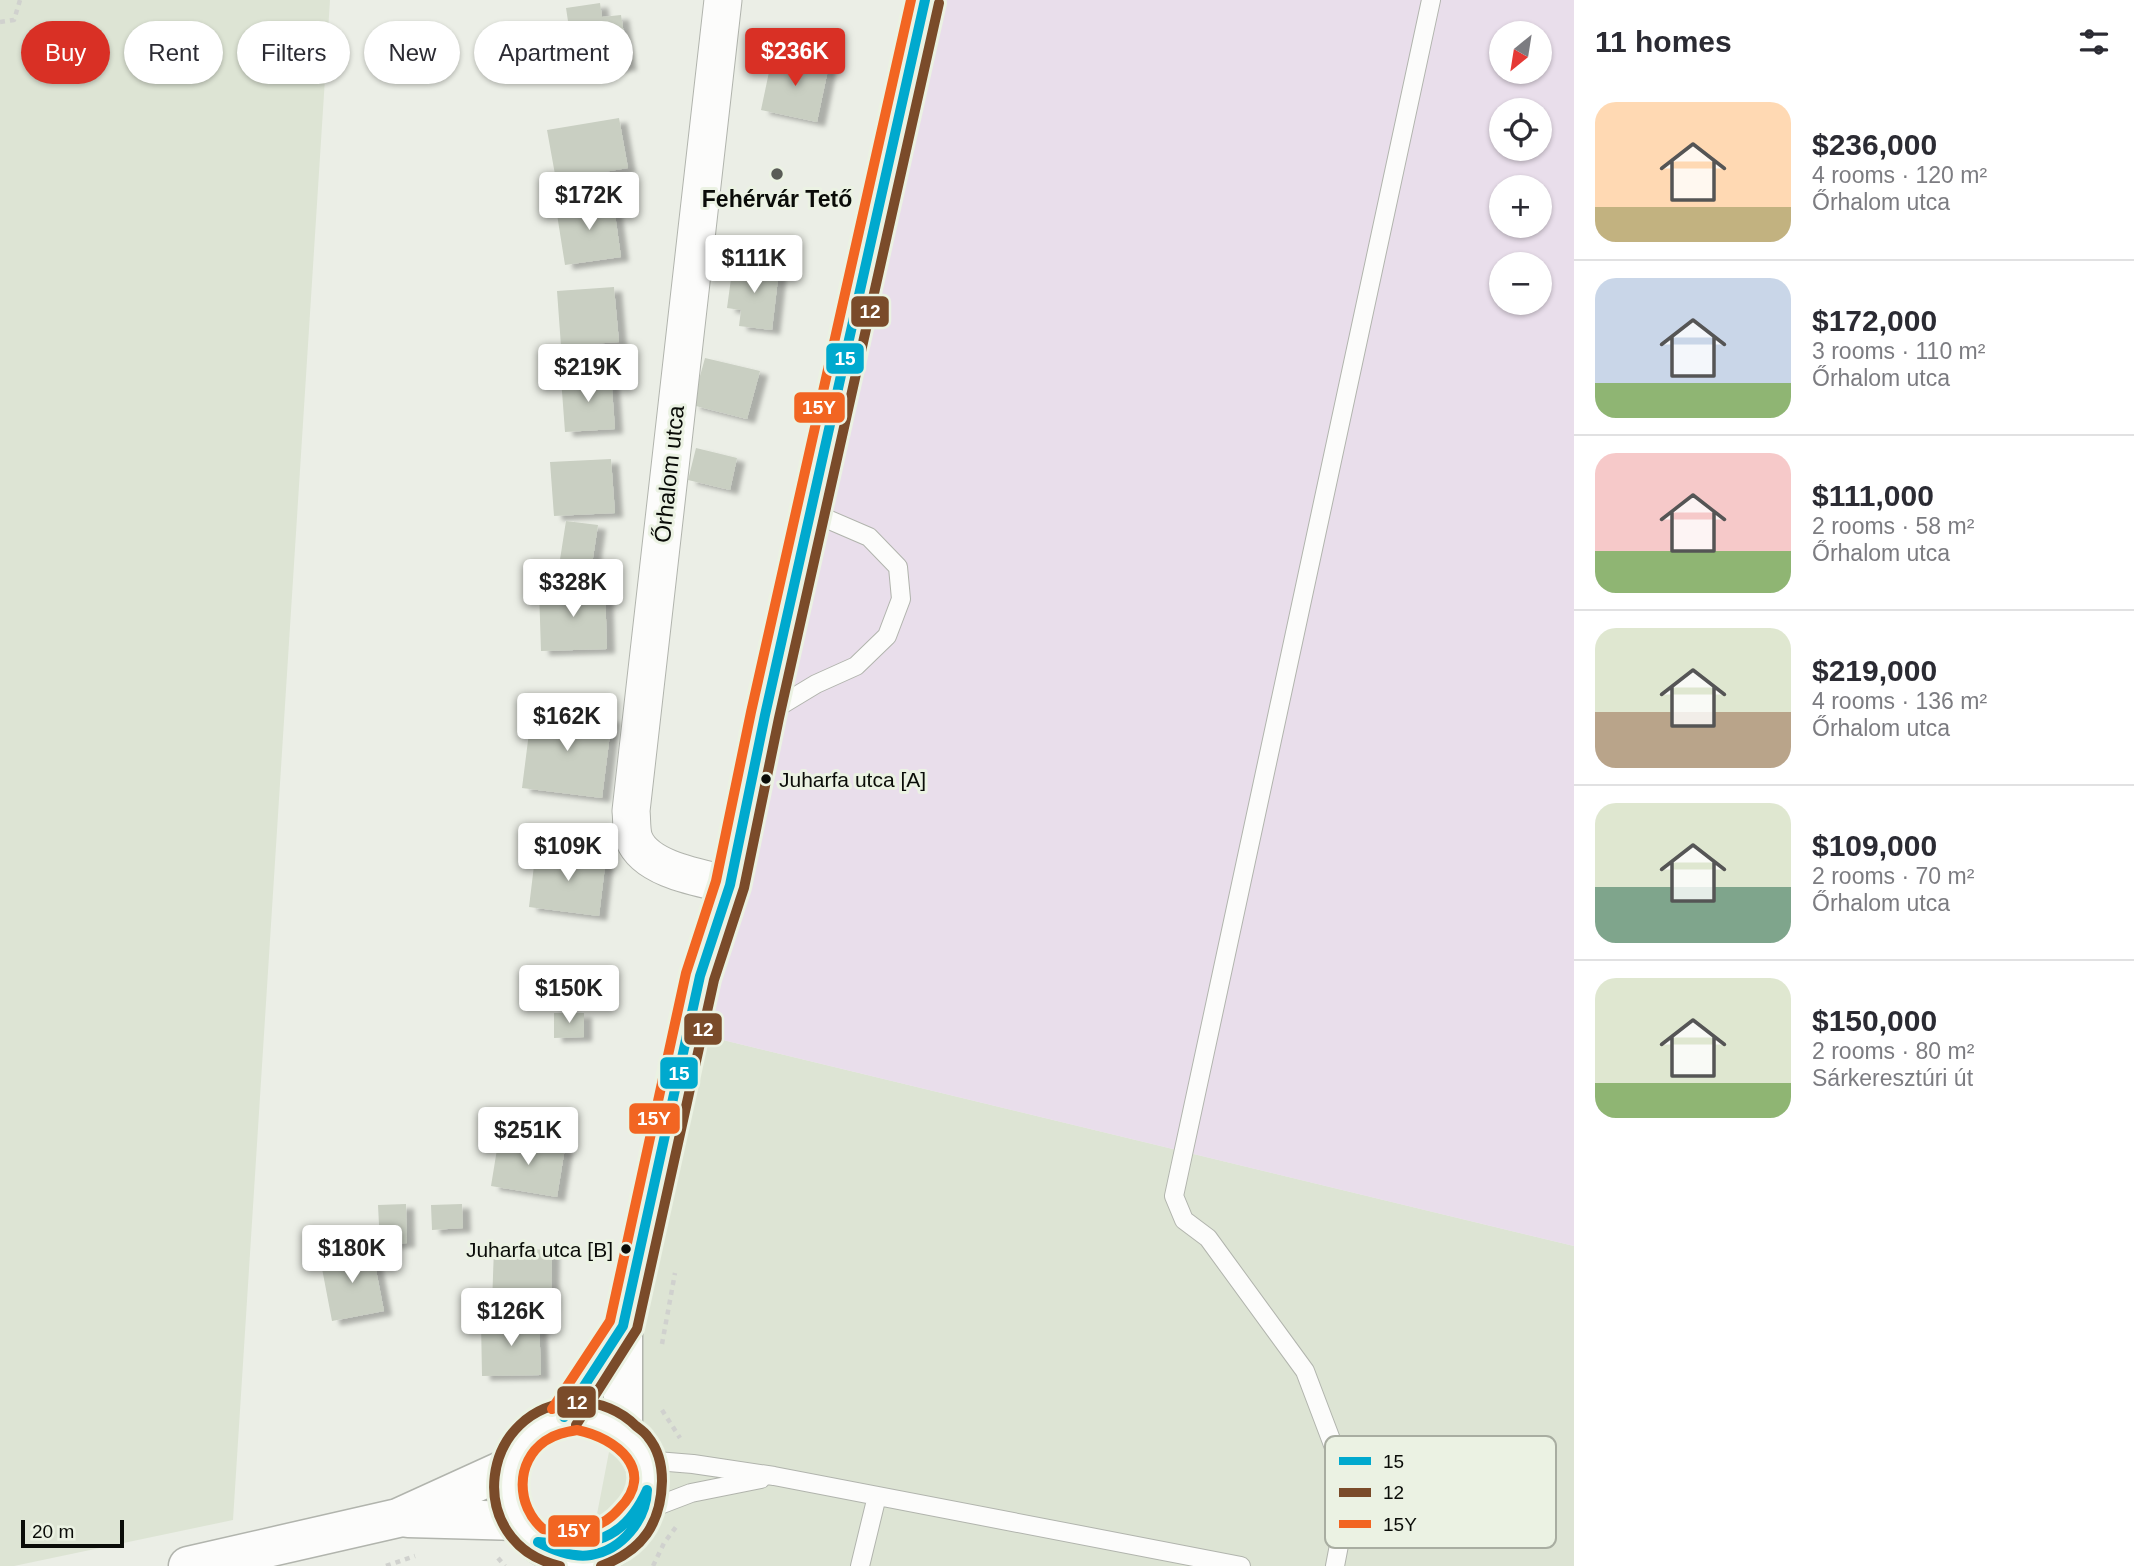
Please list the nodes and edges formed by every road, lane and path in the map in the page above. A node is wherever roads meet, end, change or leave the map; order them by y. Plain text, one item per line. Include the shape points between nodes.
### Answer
1 (20, 0) edge
2 (723, 0) edge
3 (925, 0) edge
4 (1431, 0) edge
5 (0, 22) edge
6 (811, 512) junction
7 (765, 715) junction
8 (730, 885) junction
9 (623, 1326) junction
10 (564, 1417) junction
11 (1330, 1436) edge
12 (634, 1446) junction
13 (510, 1467) junction
14 (774, 1476) junction
15 (877, 1496) junction
16 (645, 1511) junction
17 (398, 1518) junction
18 (517, 1521) junction
19 (1338, 1548) edge
20 (572, 1560) edge
21 (188, 1566) edge
22 (860, 1566) edge
23 (1241, 1566) edge
24 (1335, 1566) edge

1 - 5 path via 14,20
2 - 8 street, Őrhalom utca via 631,811 634,839 651,861
3 - 6 main road
4 - 11 lane via 1174,1196 1184,1220 1208,1238 1305,1371
6 - 7 main road
6 - 7 lane via 869,537 898,567 901,599 887,636 856,666
7 - 8 main road
8 - 9 main road via 700,976
9 - 10 main road
9 - 12 main road
10 - 12 main road via 605,1420
10 - 13 main road via 540,1426 521,1444
12 - 14 lane via 693,1464
12 - 16 main road via 648,1476
13 - 17 main road
13 - 18 main road via 508,1494
14 - 15 lane
14 - 16 lane via 691,1493
15 - 22 lane
15 - 23 lane
16 - 20 main road via 623,1540
17 - 18 main road
17 - 21 main road
18 - 20 main road via 533,1540
19 - 24 lane

